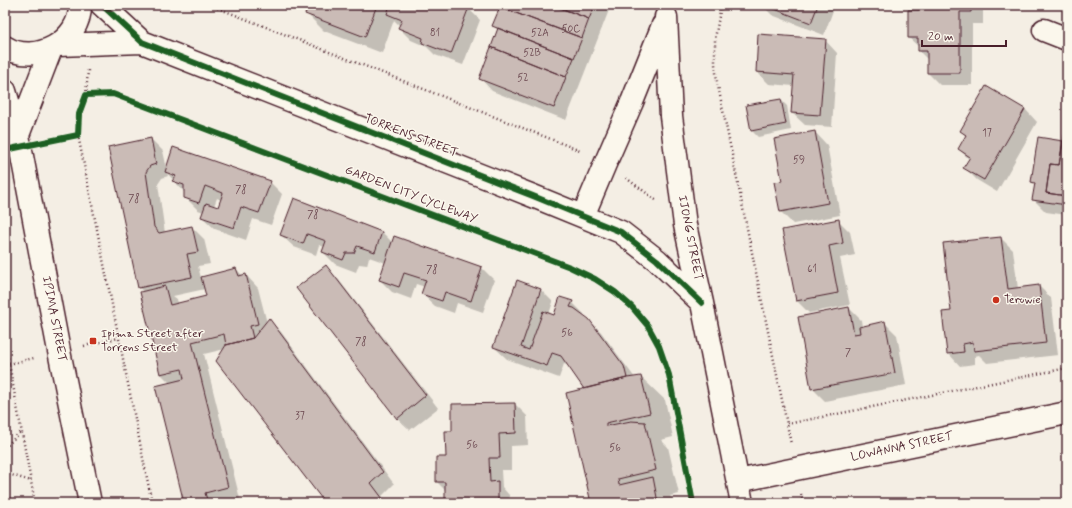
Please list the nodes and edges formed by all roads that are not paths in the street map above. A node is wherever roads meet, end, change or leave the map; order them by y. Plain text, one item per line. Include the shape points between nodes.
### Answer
1 (80, 5) edge
2 (102, 5) edge
3 (668, 11) edge
4 (1044, 30) dead end
5 (1067, 38) edge
6 (142, 42) junction
7 (5, 47) edge
8 (54, 47) junction
9 (5, 91) edge
10 (18, 135) junction
11 (583, 216) junction
12 (702, 303) junction
13 (1067, 413) edge
14 (738, 481) junction
15 (90, 503) edge
16 (742, 503) edge

1 - 8 street via 76,23 68,35
2 - 6 street, TORRENS STREET
3 - 11 street, IJONG STREET
3 - 12 street, IJONG STREET via 671,116 685,225
4 - 5 street
6 - 8 street, TORRENS STREET
6 - 11 street, TORRENS STREET
7 - 8 street, TORRENS STREET via 22,53 37,53
8 - 10 street
9 - 10 street, IPIMA STREET
10 - 15 street, IPIMA STREET
11 - 12 street, TORRENS STREET via 621,232 658,260
12 - 14 street, IJONG STREET
13 - 14 street, LOWANNA STREET
14 - 16 street, IJONG STREET

